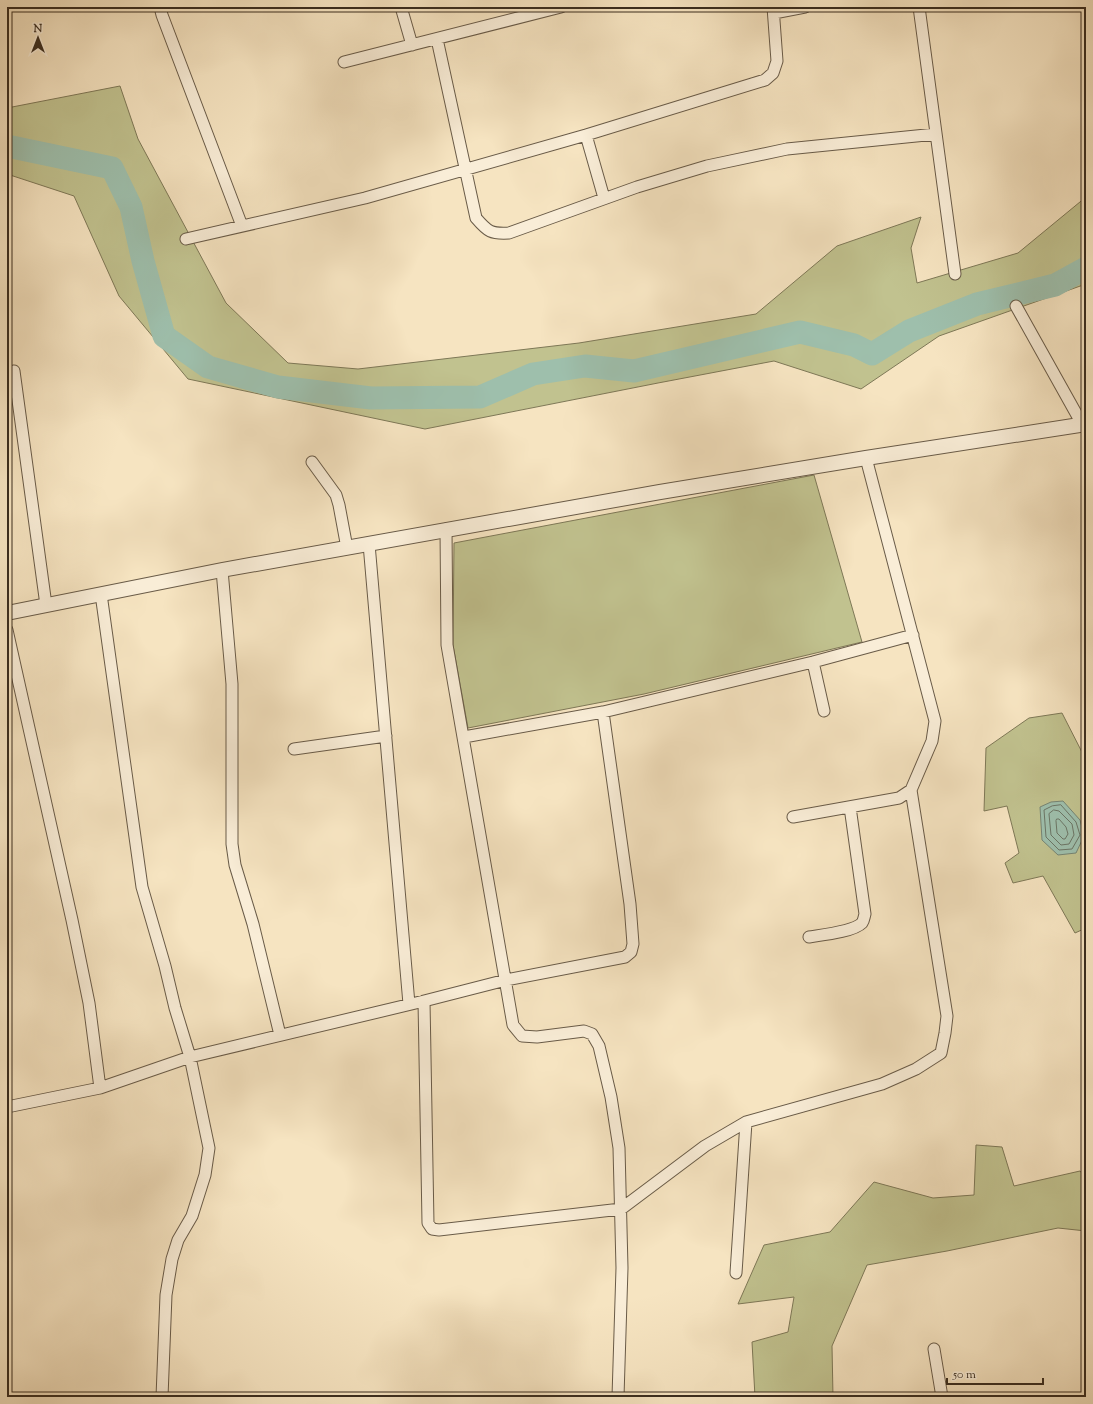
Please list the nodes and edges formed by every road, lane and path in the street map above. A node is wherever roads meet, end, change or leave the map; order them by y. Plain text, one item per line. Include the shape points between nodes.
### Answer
1 (160, 7) edge
2 (401, 7) edge
3 (562, 7) edge
4 (805, 7) edge
5 (919, 7) edge
6 (773, 10) edge
7 (437, 39) junction
8 (412, 45) junction
9 (344, 62) dead end
10 (936, 134) junction
11 (586, 135) junction
12 (466, 170) junction
13 (604, 198) junction
14 (242, 226) junction
15 (186, 239) dead end
16 (954, 274) dead end
17 (1016, 306) dead end
18 (14, 371) dead end
19 (1085, 424) edge
20 (866, 458) junction
21 (312, 462) dead end
22 (446, 530) junction
23 (369, 544) junction
24 (347, 548) junction
25 (222, 570) junction
26 (101, 594) junction
27 (46, 605) junction
28 (7, 613) edge
29 (7, 630) edge
30 (913, 635) junction
31 (813, 662) junction
32 (824, 711) dead end
33 (603, 712) junction
34 (386, 736) junction
35 (464, 737) junction
36 (294, 749) dead end
37 (911, 790) junction
38 (850, 807) junction
39 (793, 817) dead end
40 (809, 937) dead end
41 (506, 980) junction
42 (424, 1001) junction
43 (409, 1004) junction
44 (280, 1035) junction
45 (190, 1057) junction
46 (100, 1088) junction
47 (7, 1107) edge
48 (746, 1122) junction
49 (621, 1209) junction
50 (736, 1273) dead end
51 (934, 1349) dead end
52 (162, 1397) edge
53 (618, 1397) edge
54 (942, 1397) edge

1 - 14 street
2 - 8 street
3 - 7 street
4 - 6 street
5 - 10 street
6 - 11 street via 777,61 773,73 765,80
7 - 8 street
7 - 12 street
8 - 9 street
10 - 13 street via 787,149 707,166
10 - 16 street
11 - 12 street
11 - 13 street
12 - 13 street via 476,218 485,229 494,234 509,233
12 - 14 street via 365,198
14 - 15 street
17 - 19 street
18 - 27 street
19 - 20 street
20 - 22 street
20 - 30 street
21 - 24 street via 336,495
22 - 23 street
22 - 35 street via 447,645
23 - 24 street
23 - 34 street
24 - 25 street
25 - 26 street
25 - 44 street via 232,684 232,844 235,865 253,924
26 - 27 street
26 - 45 street via 142,887
27 - 28 street
29 - 46 street via 89,1003
30 - 31 street
30 - 37 street via 935,721 932,741
31 - 32 street
31 - 33 street
33 - 35 street
33 - 41 street via 630,904 633,944 631,952 625,957
34 - 36 street
34 - 43 street
35 - 41 street
37 - 38 street via 899,798
37 - 48 street via 947,1016 941,1053 916,1069 882,1084
38 - 39 street
38 - 40 street via 865,914 863,922 840,932
41 - 42 street
41 - 49 street via 513,1025 522,1036 537,1037 584,1031 592,1034 599,1046 612,1097 619,1148
42 - 43 street
42 - 49 street via 427,1207 428,1223 432,1228 439,1230
43 - 44 street
44 - 45 street
45 - 46 street
45 - 52 street via 209,1148 206,1175 192,1216 178,1240 172,1259 166,1295
46 - 47 street
48 - 49 street via 705,1146
48 - 50 street
49 - 53 street
51 - 54 street

